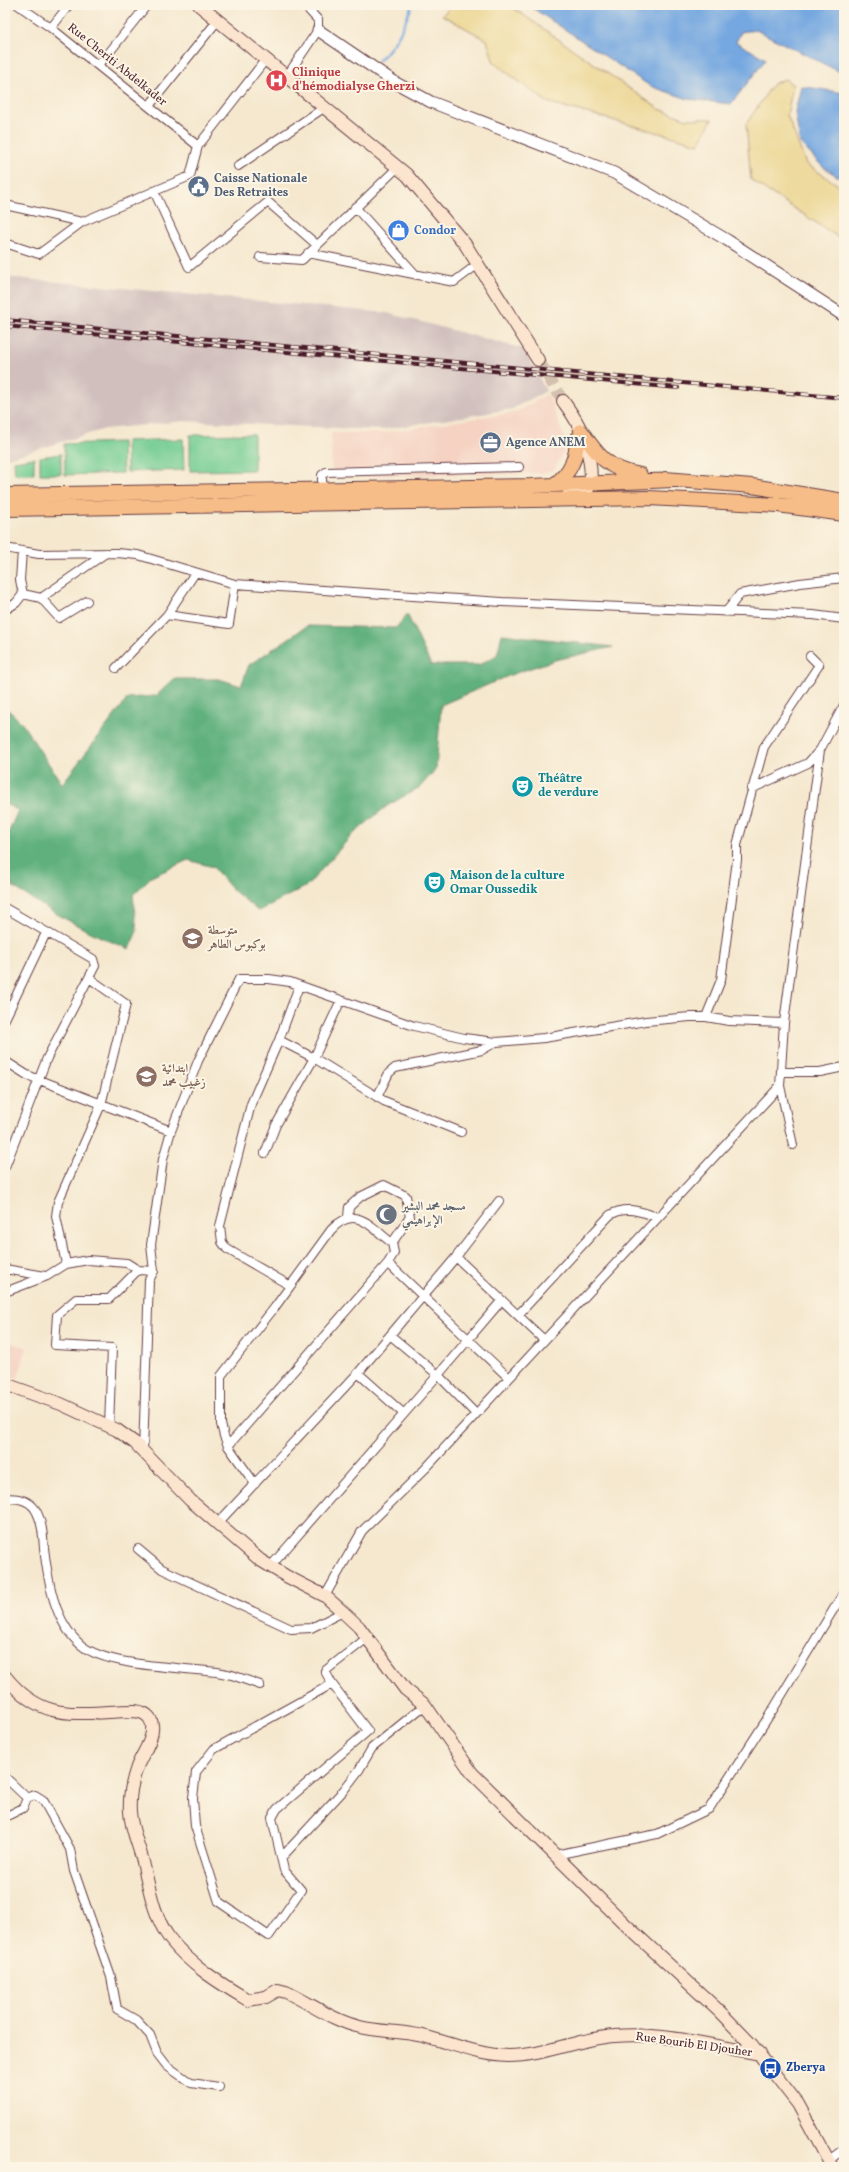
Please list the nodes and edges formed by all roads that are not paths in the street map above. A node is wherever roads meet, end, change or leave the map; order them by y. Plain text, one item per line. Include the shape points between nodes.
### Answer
1 (18, 5) edge
2 (69, 5) edge
3 (147, 5) edge
4 (199, 5) edge
5 (304, 5) edge
6 (218, 20) junction
7 (51, 28) junction
8 (318, 30) junction
9 (266, 60) junction
10 (97, 65) junction
11 (287, 76) junction
12 (149, 106) junction
13 (325, 107) junction
14 (198, 146) junction
15 (238, 166) dead end
16 (398, 167) junction
17 (154, 191) junction
18 (5, 205) edge
19 (355, 207) junction
20 (82, 222) junction
21 (5, 243) edge
22 (317, 245) junction
23 (308, 253) junction
24 (260, 257) dead end
25 (478, 264) junction
26 (416, 275) junction
27 (844, 316) edge
28 (538, 360) tunnel mouth
29 (579, 435) junction
30 (519, 467) dead end
31 (674, 480) junction
32 (555, 484) junction
33 (590, 488) junction
34 (322, 489) junction
35 (5, 495) edge
36 (844, 502) edge
37 (5, 509) edge
38 (844, 514) edge
39 (5, 548) edge
40 (22, 551) junction
41 (106, 553) junction
42 (195, 573) junction
43 (844, 578) edge
44 (235, 584) junction
45 (23, 594) junction
46 (41, 598) junction
47 (87, 601) dead end
48 (5, 610) edge
49 (726, 612) junction
50 (167, 615) junction
51 (844, 618) edge
52 (810, 656) dead end
53 (116, 668) dead end
54 (844, 705) edge
55 (820, 750) junction
56 (751, 789) junction
57 (5, 908) edge
58 (46, 933) junction
59 (89, 978) junction
60 (300, 986) junction
61 (341, 1000) junction
62 (706, 1017) junction
63 (5, 1019) edge
64 (784, 1023) junction
65 (280, 1040) junction
66 (496, 1042) junction
67 (314, 1058) junction
68 (5, 1061) edge
69 (844, 1067) edge
70 (781, 1072) junction
71 (38, 1080) junction
72 (780, 1086) junction
73 (377, 1097) junction
74 (101, 1105) junction
75 (171, 1131) junction
76 (461, 1132) dead end
77 (793, 1145) dead end
78 (265, 1153) dead end
79 (5, 1167) edge
80 (499, 1201) dead end
81 (349, 1207) junction
82 (348, 1217) junction
83 (358, 1217) junction
84 (658, 1217) junction
85 (392, 1243) junction
86 (456, 1257) junction
87 (388, 1262) junction
88 (66, 1264) junction
89 (5, 1269) edge
90 (138, 1270) junction
91 (154, 1271) junction
92 (47, 1276) junction
93 (290, 1285) junction
94 (5, 1292) edge
95 (423, 1295) junction
96 (502, 1300) junction
97 (518, 1315) junction
98 (390, 1335) junction
99 (543, 1339) junction
100 (469, 1340) junction
101 (358, 1373) junction
102 (438, 1375) junction
103 (508, 1377) junction
104 (5, 1384) edge
105 (475, 1413) junction
106 (404, 1414) junction
107 (109, 1426) junction
108 (228, 1446) junction
109 (143, 1451) junction
110 (255, 1484) junction
111 (5, 1498) edge
112 (217, 1524) junction
113 (138, 1549) dead end
114 (270, 1567) junction
115 (844, 1592) edge
116 (325, 1596) junction
117 (343, 1612) junction
118 (367, 1638) junction
119 (5, 1676) edge
120 (332, 1684) junction
121 (260, 1685) dead end
122 (425, 1705) junction
123 (5, 1777) edge
124 (27, 1798) junction
125 (5, 1817) edge
126 (555, 1855) junction
127 (281, 1858) junction
128 (760, 2054) junction
129 (219, 2087) dead end
130 (844, 2149) edge
131 (830, 2164) edge

1 - 7 street, Rue Cheriti Abdelkader
2 - 7 street
3 - 10 street
4 - 6 main road
5 - 8 street via 318,20
6 - 9 main road
6 - 12 street
7 - 10 street, Rue Cheriti Abdelkader
8 - 11 street
8 - 27 street via 396,83 432,102 614,173 727,240
9 - 11 main road
9 - 14 street
10 - 12 street, Rue Cheriti Abdelkader
11 - 13 main road
12 - 14 street, Rue Cheriti Abdelkader
13 - 15 street
13 - 16 main road
14 - 17 street via 190,176
16 - 19 street
16 - 25 main road via 449,223
17 - 20 street
17 - 22 street via 189,267 268,202
18 - 20 street
19 - 22 street
19 - 26 street
20 - 21 street via 39,254
22 - 23 street
23 - 24 street via 302,260
23 - 26 street
25 - 26 street via 454,282
25 - 28 main road
29 - 31 highway via 618,470
29 - 32 highway via 572,464
29 - 33 main road
30 - 34 street via 326,472 322,475
31 - 33 highway
31 - 36 highway via 752,486
32 - 33 highway
32 - 34 highway
33 - 37 highway via 472,501
33 - 38 highway via 778,505
34 - 35 highway
39 - 40 street
40 - 41 street via 39,554
40 - 45 street via 20,580
41 - 42 street via 138,555
41 - 46 street
42 - 44 street
42 - 50 street
43 - 49 street via 740,594
44 - 49 street via 502,602
44 - 50 street via 229,624
45 - 46 street
45 - 48 street via 16,603
46 - 47 street via 59,618
49 - 51 street
50 - 53 street
52 - 56 street via 819,665 764,747
54 - 55 street
55 - 56 street via 808,763
55 - 64 street
56 - 62 street via 737,845 721,980
57 - 58 street
58 - 59 street via 93,959 94,971
58 - 63 street
59 - 71 street
59 - 74 street via 126,1004
60 - 61 street
60 - 65 street
60 - 75 street via 275,980 239,979 198,1061
61 - 66 street via 414,1026 464,1038
61 - 67 street
62 - 64 street via 729,1021
62 - 66 street via 646,1020 544,1038
64 - 70 street
65 - 67 street
65 - 93 street via 251,1104 220,1226 222,1242 227,1248
66 - 73 street via 482,1050 395,1068
67 - 73 street
67 - 78 street via 276,1125
68 - 71 street
69 - 70 street via 820,1072
70 - 72 street
71 - 74 street
71 - 79 street
72 - 77 street
72 - 84 street
73 - 76 street
74 - 75 street
74 - 88 street via 58,1202 56,1216
75 - 91 street via 157,1195 151,1245
80 - 86 street
81 - 82 street
81 - 83 street
81 - 85 street via 360,1197 384,1185 406,1196 410,1217
82 - 83 street
82 - 93 street via 338,1222 331,1230
83 - 85 street
84 - 97 street via 628,1209 618,1210 610,1215
84 - 99 street
85 - 87 street via 394,1253
86 - 95 street
86 - 96 street
87 - 95 street
87 - 108 street
88 - 90 street via 88,1260 127,1264
88 - 92 street
89 - 92 street
90 - 91 street
90 - 107 street via 109,1299 76,1299 57,1315 56,1345 112,1348
91 - 109 street via 149,1280
92 - 94 street
93 - 108 street via 220,1376 221,1424
95 - 98 street
95 - 100 street
96 - 97 street
96 - 100 street
97 - 99 street
98 - 101 street
98 - 102 street
99 - 103 street
100 - 102 street
100 - 103 street
101 - 106 street
101 - 110 street
102 - 105 street
102 - 106 street
103 - 105 street
104 - 107 main road via 61,1404
105 - 116 street via 426,1468 362,1532
106 - 114 street
107 - 109 main road
108 - 110 street
109 - 112 main road
110 - 112 street
111 - 121 street via 22,1500 37,1512 49,1577 59,1613 67,1631 84,1648 104,1658 217,1672
112 - 114 main road
113 - 117 street via 162,1569 291,1629 312,1628
114 - 116 main road
115 - 126 street via 709,1809 657,1834
116 - 117 main road
117 - 118 main road
118 - 120 street via 325,1671
118 - 122 main road via 405,1689
119 - 128 main road, Rue Bourib El Djouher via 18,1691 47,1709 60,1713 135,1711 142,1712 150,1719 151,1735 132,1784 130,1813 158,1915 169,1938 176,1945 212,1978 248,2000 266,1997 278,1990 358,2027 421,2035 496,2055 534,2054 598,2038 633,2035
120 - 127 street via 368,1731 277,1809 272,1818
120 - 127 street via 214,1749 196,1772 193,1798 195,1826 219,1902 269,1936 301,1890 284,1870
122 - 126 main road via 472,1773
122 - 127 street via 372,1748 343,1791
123 - 124 street
124 - 125 street via 23,1808
124 - 129 street via 35,1795 42,1800 70,1849 74,1871 110,1978 117,2009 136,2020 150,2036 166,2066 191,2083
126 - 128 main road via 628,1928 719,2011
128 - 131 main road via 798,2104
130 - 131 street

